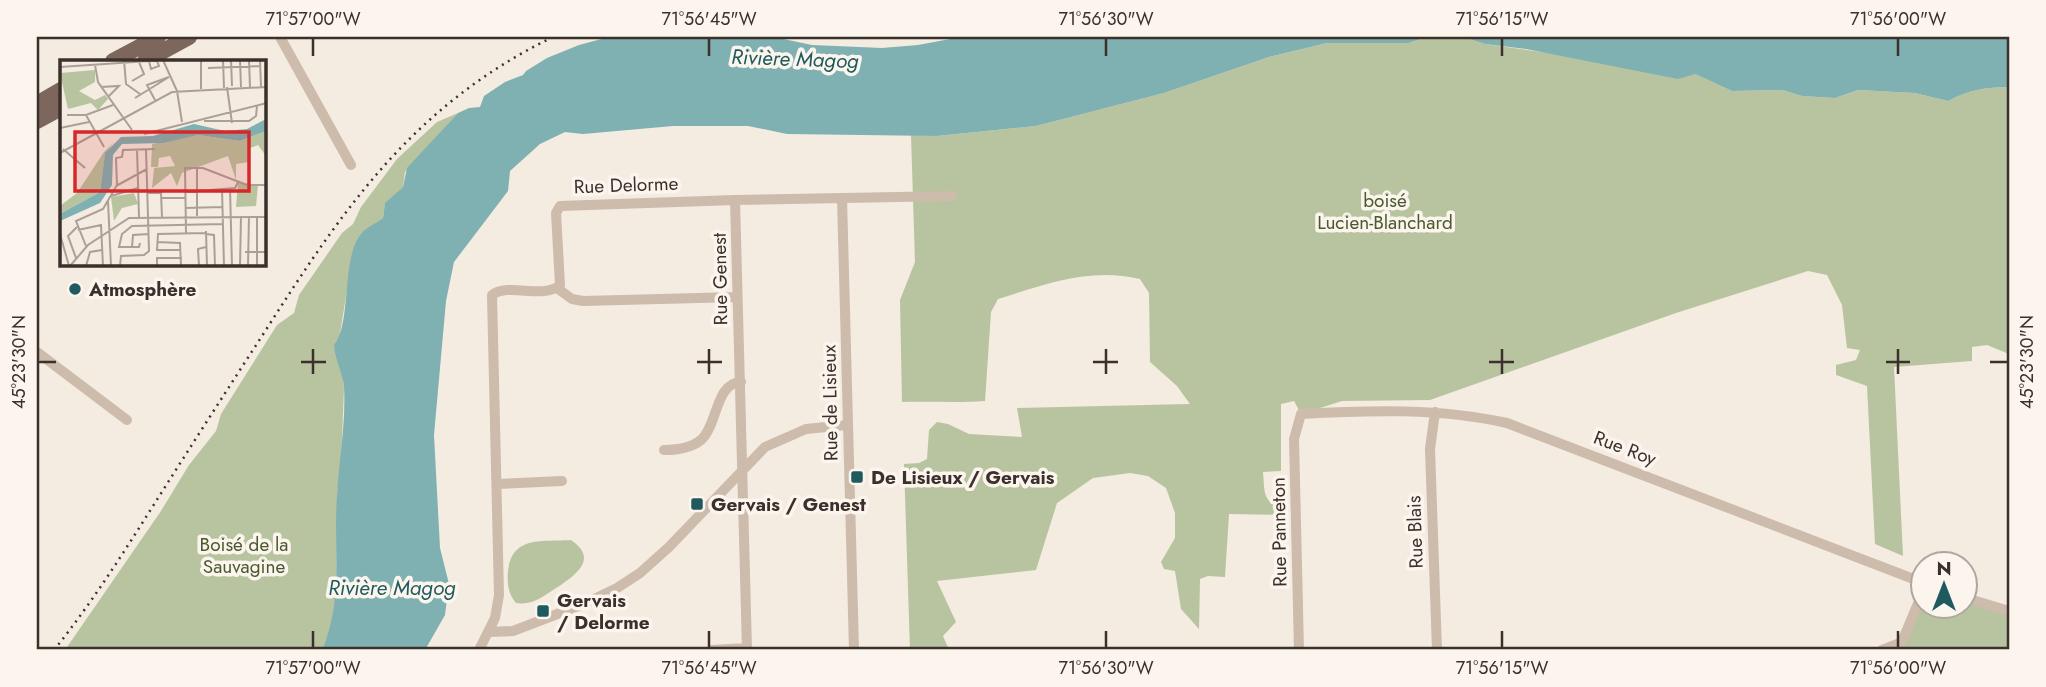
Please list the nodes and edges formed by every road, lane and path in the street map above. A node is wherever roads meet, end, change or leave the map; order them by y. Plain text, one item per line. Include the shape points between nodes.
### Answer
1 (158, 37) edge
2 (189, 37) edge
3 (280, 37) edge
4 (115, 60) edge
5 (147, 60) edge
6 (60, 91) edge
7 (37, 104) edge
8 (60, 109) edge
9 (37, 121) edge
10 (351, 165) dead end
11 (952, 196) dead end
12 (842, 198) junction
13 (735, 200) junction
14 (557, 288) junction
15 (737, 297) junction
16 (37, 352) edge
17 (741, 382) junction
18 (1435, 412) junction
19 (1301, 414) joint
20 (127, 420) dead end
21 (848, 425) junction
22 (664, 450) dead end
23 (743, 468) junction
24 (562, 481) dead end
25 (497, 484) junction
26 (1910, 578) edge
27 (1980, 602) edge
28 (2009, 611) edge
29 (1910, 620) edge
30 (489, 632) junction
31 (747, 649) edge
32 (479, 650) edge
33 (712, 650) edge
34 (854, 650) edge
35 (1300, 650) edge
36 (1437, 650) edge
37 (1882, 650) edge

1 - 4 main road
2 - 5 main road
3 - 10 street
6 - 7 main road
8 - 9 main road
11 - 12 street, Rue Delorme
12 - 13 street, Rue Delorme
12 - 21 street, Rue de Lisieux
13 - 14 street, Rue Delorme via 560,206 556,213 561,279
13 - 15 street, Rue Genest
14 - 15 street via 583,301
14 - 25 street via 492,295
15 - 17 street, Rue Genest
16 - 20 street
17 - 22 street via 726,388 700,441
17 - 23 street, Rue Genest
18 - 19 street, Rue Roy
18 - 26 street, Rue Roy via 1507,423
18 - 36 street, Rue Blais via 1430,449
19 - 35 street, Rue Panneton via 1294,439
21 - 23 street via 790,434 765,447
21 - 34 street, Rue de Lisieux
23 - 30 street via 669,547 617,588 513,631
23 - 31 street, Rue Genest
24 - 25 street
25 - 30 street via 499,596
27 - 28 street
29 - 37 street via 1900,643
30 - 32 street
31 - 33 street

